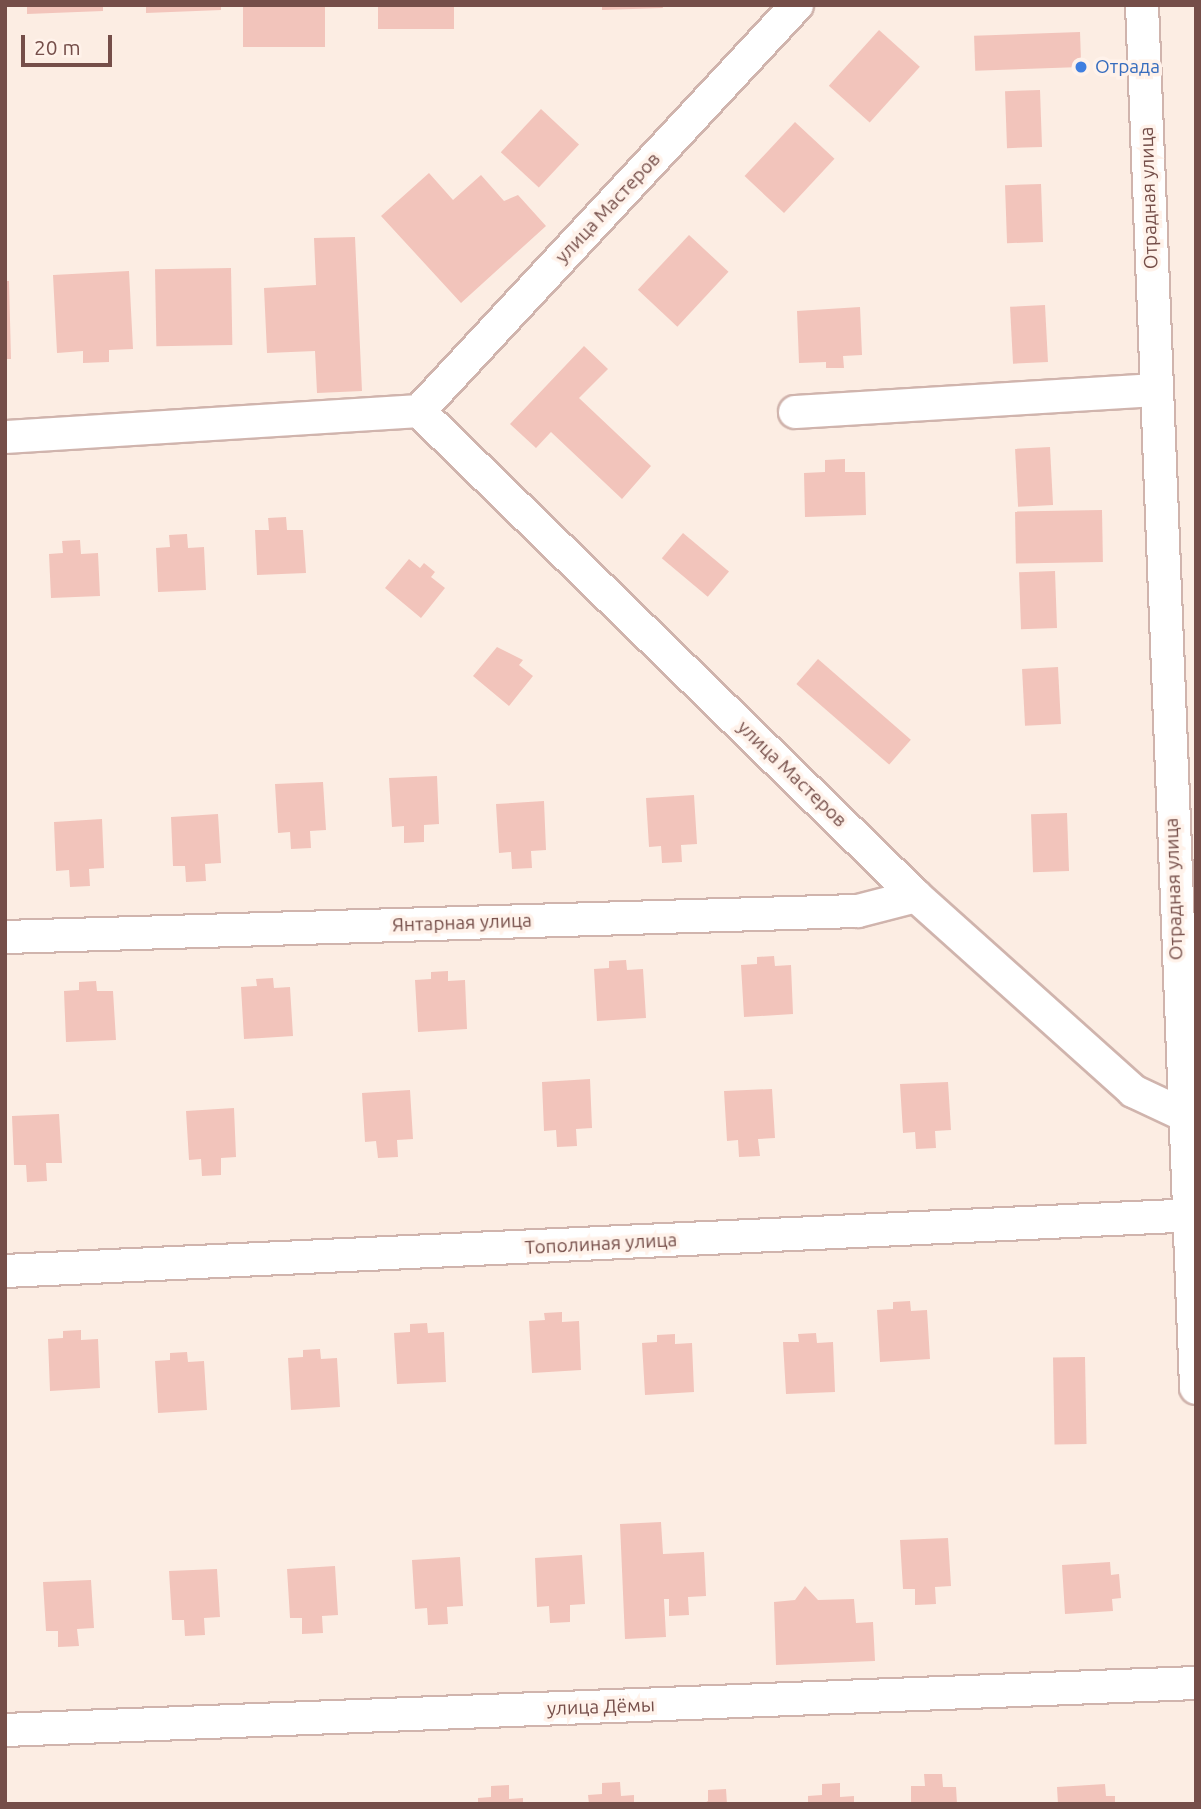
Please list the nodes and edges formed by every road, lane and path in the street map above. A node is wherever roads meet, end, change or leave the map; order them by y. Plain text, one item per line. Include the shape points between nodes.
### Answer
1 (797, 5) edge
2 (1142, 5) edge
3 (1156, 390) junction
4 (419, 411) junction
5 (795, 412) dead end
6 (5, 437) edge
7 (916, 896) junction
8 (5, 937) edge
9 (1182, 1114) junction
10 (1191, 1216) edge
11 (5, 1271) edge
12 (1196, 1388) edge
13 (1196, 1683) edge
14 (5, 1730) edge

1 - 4 street, улица Мастеров
2 - 3 street, Отрадная улица
3 - 5 street
3 - 9 street, Отрадная улица
4 - 6 street
4 - 7 street, улица Мастеров
7 - 8 street, Янтарная улица via 858,911
7 - 9 street, улица Мастеров via 1133,1091
9 - 10 street, Отрадная улица
10 - 11 street, Тополиная улица
10 - 12 street, Отрадная улица
13 - 14 street, улица Дёмы

